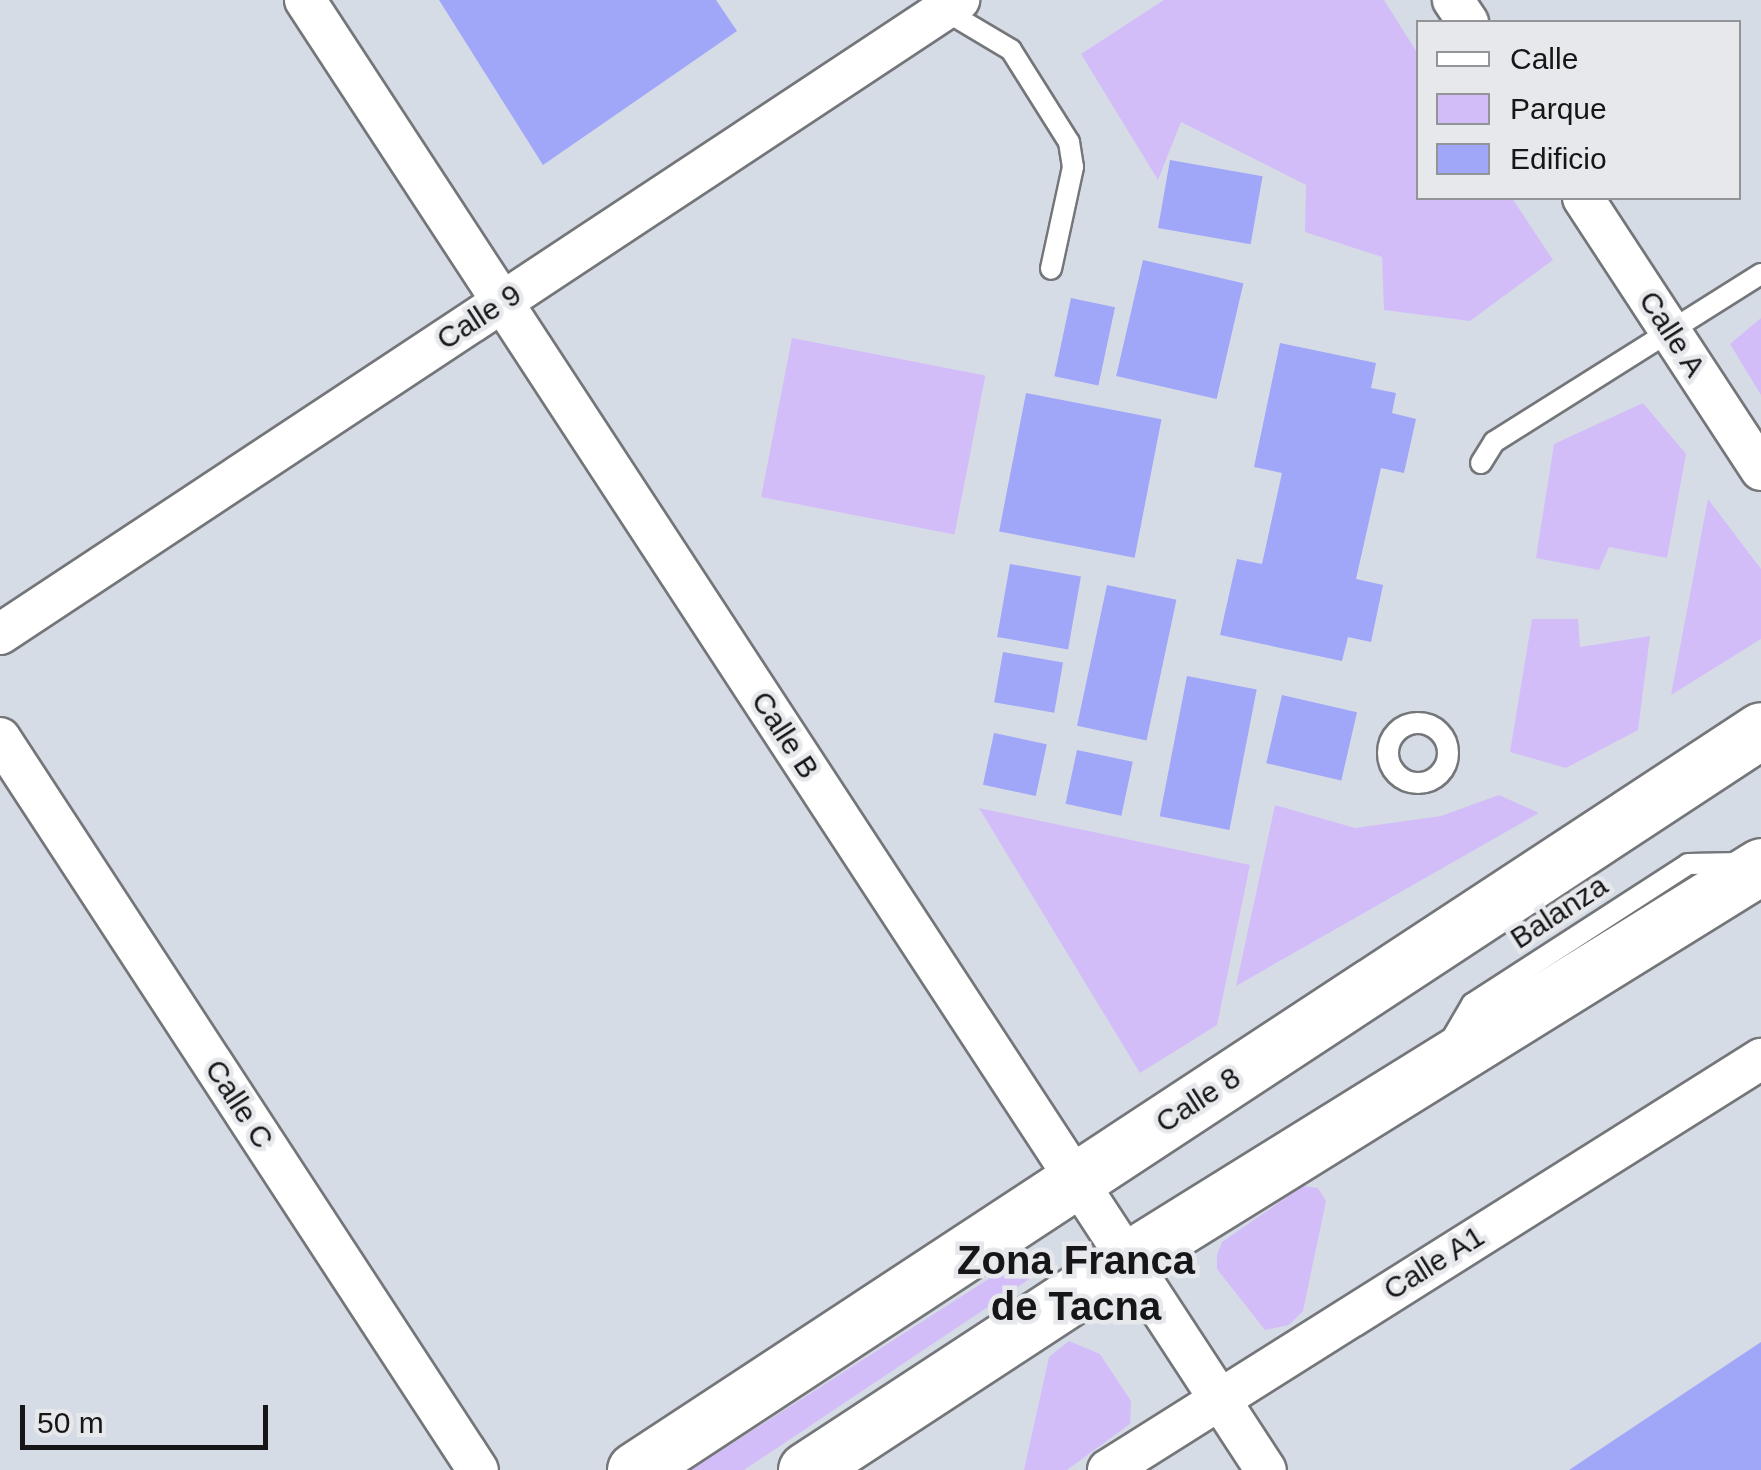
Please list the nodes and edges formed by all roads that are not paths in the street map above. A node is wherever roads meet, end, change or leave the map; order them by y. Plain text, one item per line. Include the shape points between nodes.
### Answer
1 (305, 0) edge
2 (952, 5) edge
3 (1584, 200) edge
4 (1051, 269) dead end
5 (1761, 274) edge
6 (502, 302) junction
7 (1672, 333) junction
8 (1480, 463) dead end
9 (1761, 470) edge
10 (0, 634) edge
11 (1761, 730) edge
12 (0, 738) edge
13 (1761, 864) edge
14 (1761, 1059) edge
15 (1076, 1180) junction
16 (1128, 1259) junction
17 (1218, 1398) junction
18 (478, 1470) edge
19 (634, 1470) edge
20 (806, 1470) edge
21 (1108, 1470) edge
22 (1266, 1470) edge

1 - 6 street, Calle B
2 - 4 lane via 1012,50 1070,142 1073,166
2 - 6 street, Calle 9
3 - 7 street, Calle A
5 - 7 lane
6 - 10 street, Calle 9
6 - 15 street, Calle B
7 - 8 lane via 1494,442
7 - 9 street, Calle A
11 - 15 street, Calle 8
12 - 18 street, Calle C
13 - 16 street
14 - 17 street, Calle A1
15 - 16 street, Calle B
15 - 19 street, Calle 8
16 - 17 street, Calle B
16 - 20 street
17 - 21 street, Calle A1
17 - 22 street, Calle B

